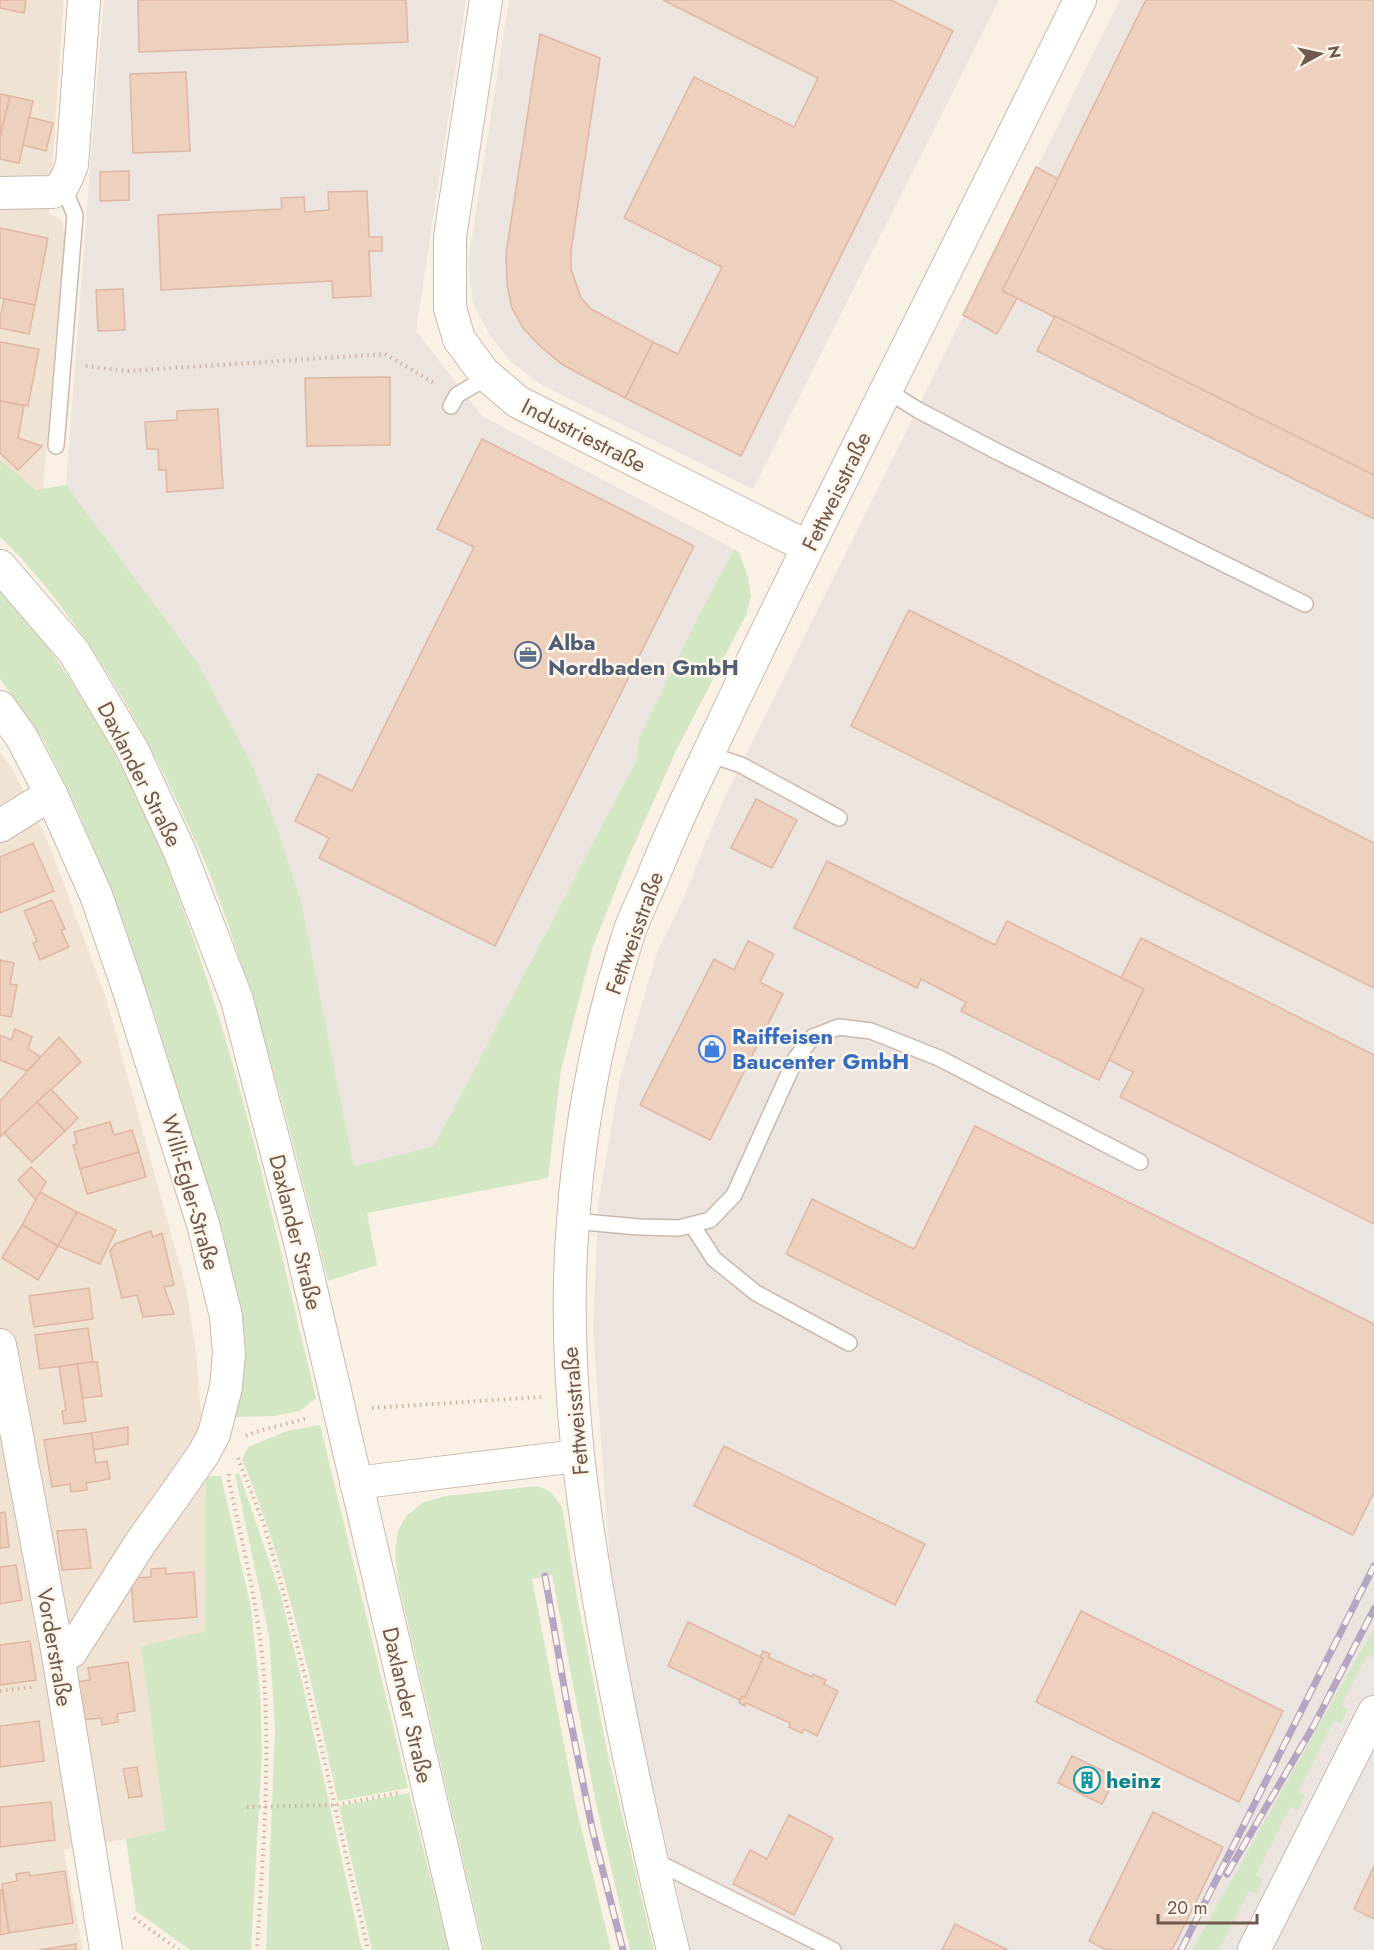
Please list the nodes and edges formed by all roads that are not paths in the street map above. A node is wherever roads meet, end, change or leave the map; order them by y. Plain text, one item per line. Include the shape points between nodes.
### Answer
1 (84, 0) edge
2 (486, 0) edge
3 (1080, 0) edge
4 (63, 186) junction
5 (0, 194) edge
6 (488, 377) junction
7 (886, 390) junction
8 (454, 401) road end
9 (56, 446) dead end
10 (808, 547) junction
11 (0, 566) edge
12 (1305, 604) dead end
13 (0, 707) edge
14 (708, 754) junction
15 (51, 794) junction
16 (839, 818) dead end
17 (0, 826) edge
18 (1140, 1162) dead end
19 (573, 1221) junction
20 (692, 1225) junction
21 (849, 1343) dead end
22 (0, 1345) edge
23 (577, 1456) junction
24 (356, 1483) junction
25 (58, 1655) junction
26 (1374, 1712) edge
27 (651, 1858) junction
28 (106, 1950) edge
29 (466, 1950) edge
30 (673, 1950) edge
31 (833, 1950) edge
32 (1254, 1950) edge

1 - 4 street via 72,165
2 - 6 street, Industriestraße via 450,237 450,308 459,339
3 - 7 street, Fettweisstraße
4 - 5 street via 52,192
4 - 9 lane via 75,215
6 - 8 lane
6 - 10 street, Industriestraße via 518,402
7 - 10 street, Fettweisstraße
7 - 12 lane via 998,452
10 - 14 street, Fettweisstraße
11 - 24 street, Daxlander Straße via 74,652 133,751 180,852 237,1000 300,1242
13 - 15 street, Willi-Egler-Straße via 22,738
14 - 16 lane via 741,765
14 - 19 street, Fettweisstraße via 630,931 611,994 584,1121
15 - 17 street
15 - 25 street, Willi-Egler-Straße via 96,895 203,1224 226,1316 229,1354 226,1387 214,1434 204,1453 71,1652
18 - 20 lane via 939,1058 872,1031 839,1028 813,1037 796,1058 734,1195 710,1220
19 - 20 lane via 639,1227
19 - 23 street, Fettweisstraße via 569,1338
20 - 21 lane via 714,1259 756,1293
22 - 25 street, Vorderstraße
23 - 24 street
23 - 27 street, Fettweisstraße via 596,1591
24 - 29 street, Daxlander Straße
25 - 28 street, Vorderstraße
26 - 32 street
27 - 30 street, Fettweisstraße
27 - 31 lane

